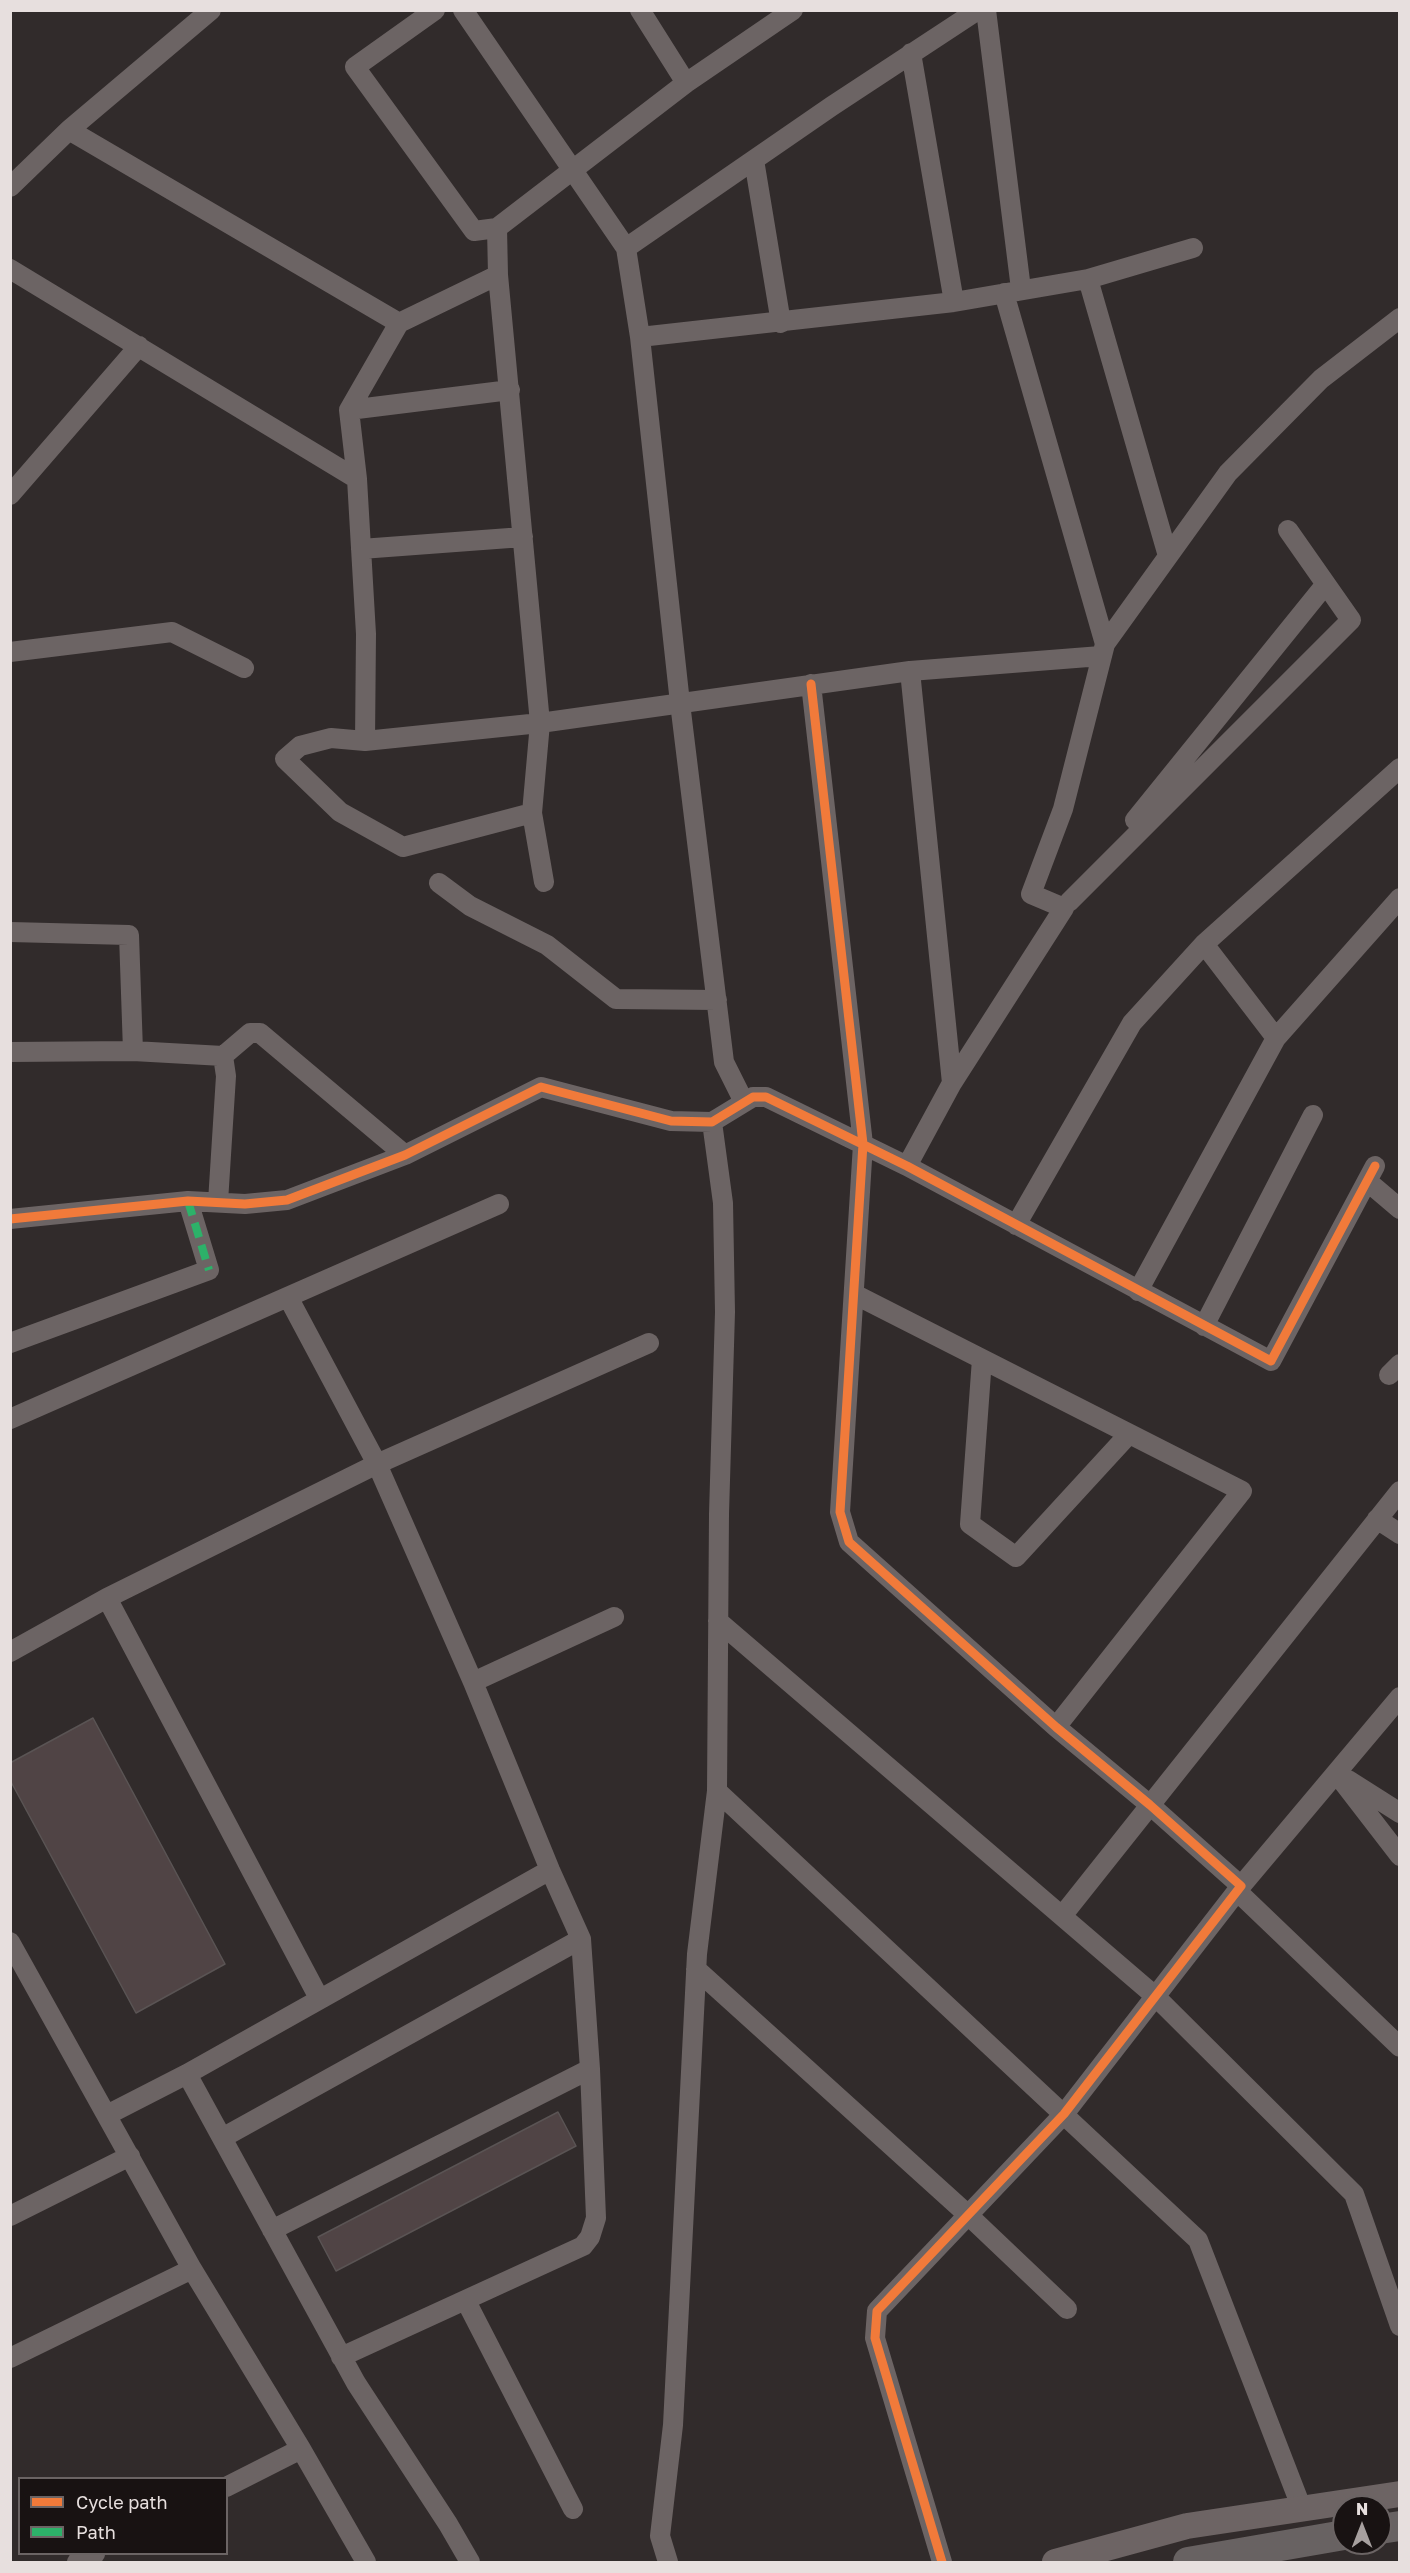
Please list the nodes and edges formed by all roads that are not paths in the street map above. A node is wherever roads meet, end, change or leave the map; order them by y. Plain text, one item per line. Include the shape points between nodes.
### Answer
1 (211, 10) edge
2 (435, 10) edge
3 (463, 10) edge
4 (640, 10) edge
5 (794, 10) edge
6 (978, 10) edge
7 (986, 10) edge
8 (910, 53) junction
9 (686, 83) junction
10 (69, 130) junction
11 (754, 160) junction
12 (572, 170) junction
13 (10, 187) edge
14 (497, 228) junction
15 (626, 248) junction
16 (1193, 248) dead end
17 (10, 268) edge
18 (498, 275) junction
19 (1088, 279) junction
20 (1013, 291) junction
21 (954, 302) junction
22 (1400, 318) edge
23 (399, 323) junction
24 (781, 323) junction
25 (640, 337) junction
26 (139, 346) junction
27 (510, 390) junction
28 (349, 410) junction
29 (357, 479) junction
30 (10, 495) edge
31 (1288, 530) dead end
32 (523, 537) junction
33 (361, 549) junction
34 (1168, 556) junction
35 (1325, 585) junction
36 (1103, 650) junction
37 (10, 652) edge
38 (244, 668) dead end
39 (910, 671) junction
40 (811, 684) junction
41 (680, 703) junction
42 (540, 723) junction
43 (365, 741) junction
44 (1400, 768) edge
45 (532, 813) junction
46 (544, 882) dead end
47 (439, 883) dead end
48 (1400, 898) edge
49 (1066, 905) junction
50 (10, 932) edge
51 (1204, 944) junction
52 (717, 1000) junction
53 (1276, 1038) junction
54 (133, 1051) junction
55 (10, 1052) edge
56 (223, 1056) junction
57 (952, 1083) junction
58 (744, 1102) junction
59 (1313, 1115) dead end
60 (712, 1122) junction
61 (863, 1144) junction
62 (405, 1155) junction
63 (907, 1166) junction
64 (188, 1201) junction
65 (218, 1202) junction
66 (499, 1204) dead end
67 (1400, 1209) edge
68 (10, 1219) edge
69 (1016, 1225) junction
70 (1138, 1291) junction
71 (854, 1294) junction
72 (288, 1296) junction
73 (1204, 1326) junction
74 (10, 1343) edge
75 (649, 1343) dead end
76 (982, 1359) junction
77 (10, 1419) edge
78 (1129, 1434) junction
79 (376, 1464) junction
80 (1400, 1491) edge
81 (1377, 1519) junction
82 (1400, 1534) edge
83 (107, 1598) junction
84 (614, 1617) dead end
85 (718, 1621) junction
86 (10, 1652) edge
87 (473, 1682) junction
88 (1400, 1697) edge
89 (1056, 1727) junction
90 (1335, 1773) junction
91 (717, 1791) junction
92 (1150, 1805) junction
93 (1400, 1813) edge
94 (1400, 1856) edge
95 (550, 1870) junction
96 (1239, 1888) junction
97 (1062, 1916) junction
98 (581, 1939) junction
99 (13, 1950) edge
100 (696, 1969) junction
101 (1155, 1996) junction
102 (320, 1998) junction
103 (1400, 2046) edge
104 (590, 2069) junction
105 (187, 2074) junction
106 (1064, 2114) junction
107 (107, 2115) junction
108 (222, 2138) junction
109 (130, 2156) junction
110 (967, 2214) junction
111 (10, 2216) edge
112 (272, 2230) junction
113 (192, 2269) junction
114 (466, 2301) junction
115 (1066, 2309) dead end
116 (1400, 2326) edge
117 (341, 2356) junction
118 (10, 2358) edge
119 (301, 2449) junction
120 (228, 2486) edge
121 (1400, 2494) edge
122 (1302, 2509) junction
123 (573, 2510) dead end
124 (1332, 2537) edge
125 (91, 2555) edge
126 (77, 2562) edge
127 (366, 2562) edge
128 (470, 2562) edge
129 (668, 2562) edge
130 (942, 2562) edge
131 (1055, 2562) edge
132 (1188, 2562) edge

1 - 10 street
2 - 14 street via 355,68 474,231
3 - 12 street
4 - 9 street
5 - 9 street
6 - 8 street
7 - 20 street
8 - 11 street
8 - 21 street
9 - 12 street
10 - 13 street
10 - 23 street
11 - 15 street
11 - 24 street
12 - 14 street
12 - 15 street
14 - 18 street
15 - 25 street
16 - 19 street
17 - 26 street
18 - 23 street
18 - 27 street
19 - 20 street
19 - 34 street
20 - 21 street
20 - 36 street
21 - 24 street
22 - 34 street via 1321,379 1228,473
23 - 28 street
24 - 25 street
25 - 41 street
26 - 29 street
26 - 30 street
27 - 28 street
27 - 32 street
28 - 29 street
29 - 33 street
31 - 35 street
32 - 33 street
32 - 42 street
33 - 43 street via 366,634
34 - 36 street
35 - 49 street
35 - 49 street via 1351,620
36 - 39 street
36 - 49 street via 1063,809 1031,894
37 - 38 street via 172,632
39 - 40 street
39 - 57 street
40 - 41 street
40 - 61 street
41 - 42 street
41 - 52 street
42 - 43 street
42 - 45 street
43 - 45 street via 331,738 300,746 285,759 340,812 403,848
44 - 51 street
45 - 46 street
47 - 52 street via 470,906 547,945 616,999
48 - 53 street
49 - 57 street
50 - 54 street via 129,935
51 - 53 street
51 - 69 street via 1132,1023
52 - 58 street via 724,1062
53 - 70 street
54 - 55 street
54 - 56 street
56 - 62 street via 250,1033 260,1033
56 - 65 street via 226,1076
57 - 63 street
58 - 60 street
58 - 61 street via 766,1097
59 - 73 street
60 - 62 street via 671,1121 541,1087
60 - 85 street via 723,1203 724,1246
61 - 63 street
61 - 71 street
62 - 65 street via 287,1200
63 - 69 street
64 - 65 street
64 - 68 street
64 - 74 street via 209,1270
66 - 72 street
67 - 73 street via 1371,1173 1271,1361
69 - 70 street
70 - 73 street
71 - 76 street
71 - 89 street via 840,1512 849,1542
72 - 77 street
72 - 79 street
75 - 79 street
76 - 78 street
76 - 78 street via 970,1524 1016,1557
78 - 89 street via 1242,1491
79 - 83 street
79 - 87 street
80 - 81 street
81 - 82 street
81 - 92 street
83 - 86 street
83 - 102 street
84 - 87 street
85 - 91 street
85 - 97 street
87 - 95 street
88 - 90 street
89 - 92 street
90 - 93 street
90 - 94 street
90 - 96 street
91 - 100 street
91 - 106 street
92 - 96 street
92 - 97 street
95 - 98 street
95 - 102 street
96 - 101 street
96 - 103 street
97 - 101 street
98 - 104 street
98 - 108 street
99 - 107 street
100 - 110 street
100 - 129 street via 673,2425 660,2536
101 - 106 street
101 - 116 street via 1354,2194
102 - 105 street
104 - 112 street
104 - 114 street via 596,2217 590,2237 583,2246
105 - 107 street
105 - 108 street
106 - 110 street
106 - 122 street via 1198,2240
107 - 109 street
108 - 112 street
109 - 111 street
109 - 113 street
110 - 115 street
110 - 130 street via 877,2312 875,2338
112 - 117 street
113 - 118 street
113 - 119 street
114 - 117 street
114 - 123 street
117 - 128 street
119 - 120 street
119 - 127 street
121 - 122 main road
122 - 131 main road via 1187,2526
124 - 132 highway
125 - 126 street

